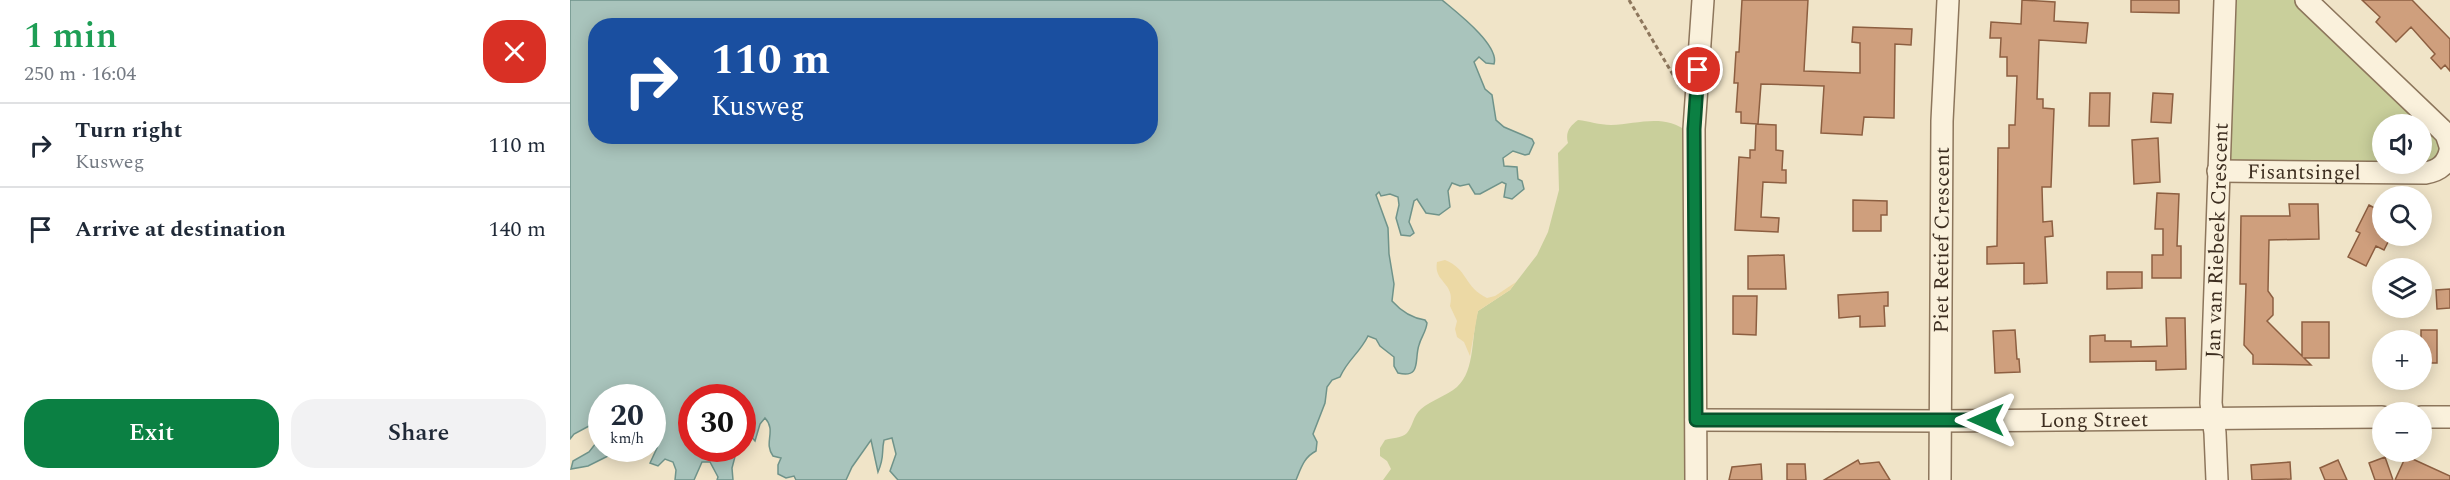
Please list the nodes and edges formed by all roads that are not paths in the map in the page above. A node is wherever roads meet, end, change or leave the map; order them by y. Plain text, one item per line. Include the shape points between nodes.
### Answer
1 (1702, 0) edge
2 (1948, 0) edge
3 (2225, 0) edge
4 (2306, 0) edge
5 (2450, 146) edge
6 (2450, 151) edge
7 (2218, 171) junction
8 (2372, 417) edge
9 (2432, 417) edge
10 (2450, 417) edge
11 (2213, 419) junction
12 (1696, 420) junction
13 (1940, 421) junction
14 (1696, 480) edge
15 (1940, 480) edge
16 (2217, 480) edge

1 - 12 street via 1694,129
2 - 13 street, Piet Retief Crescent via 1942,121
3 - 7 street, Jan van Riebeek Crescent
4 - 5 street via 2446,134
6 - 7 street, Fisantsingel via 2438,170 2425,173
7 - 11 street, Jan van Riebeek Crescent
8 - 11 street, Long Street
9 - 10 street
11 - 13 street, Long Street
11 - 16 street, Jan van Riebeek Crescent
12 - 13 street, Long Street
12 - 14 street
13 - 15 street, Piet Retief Crescent

